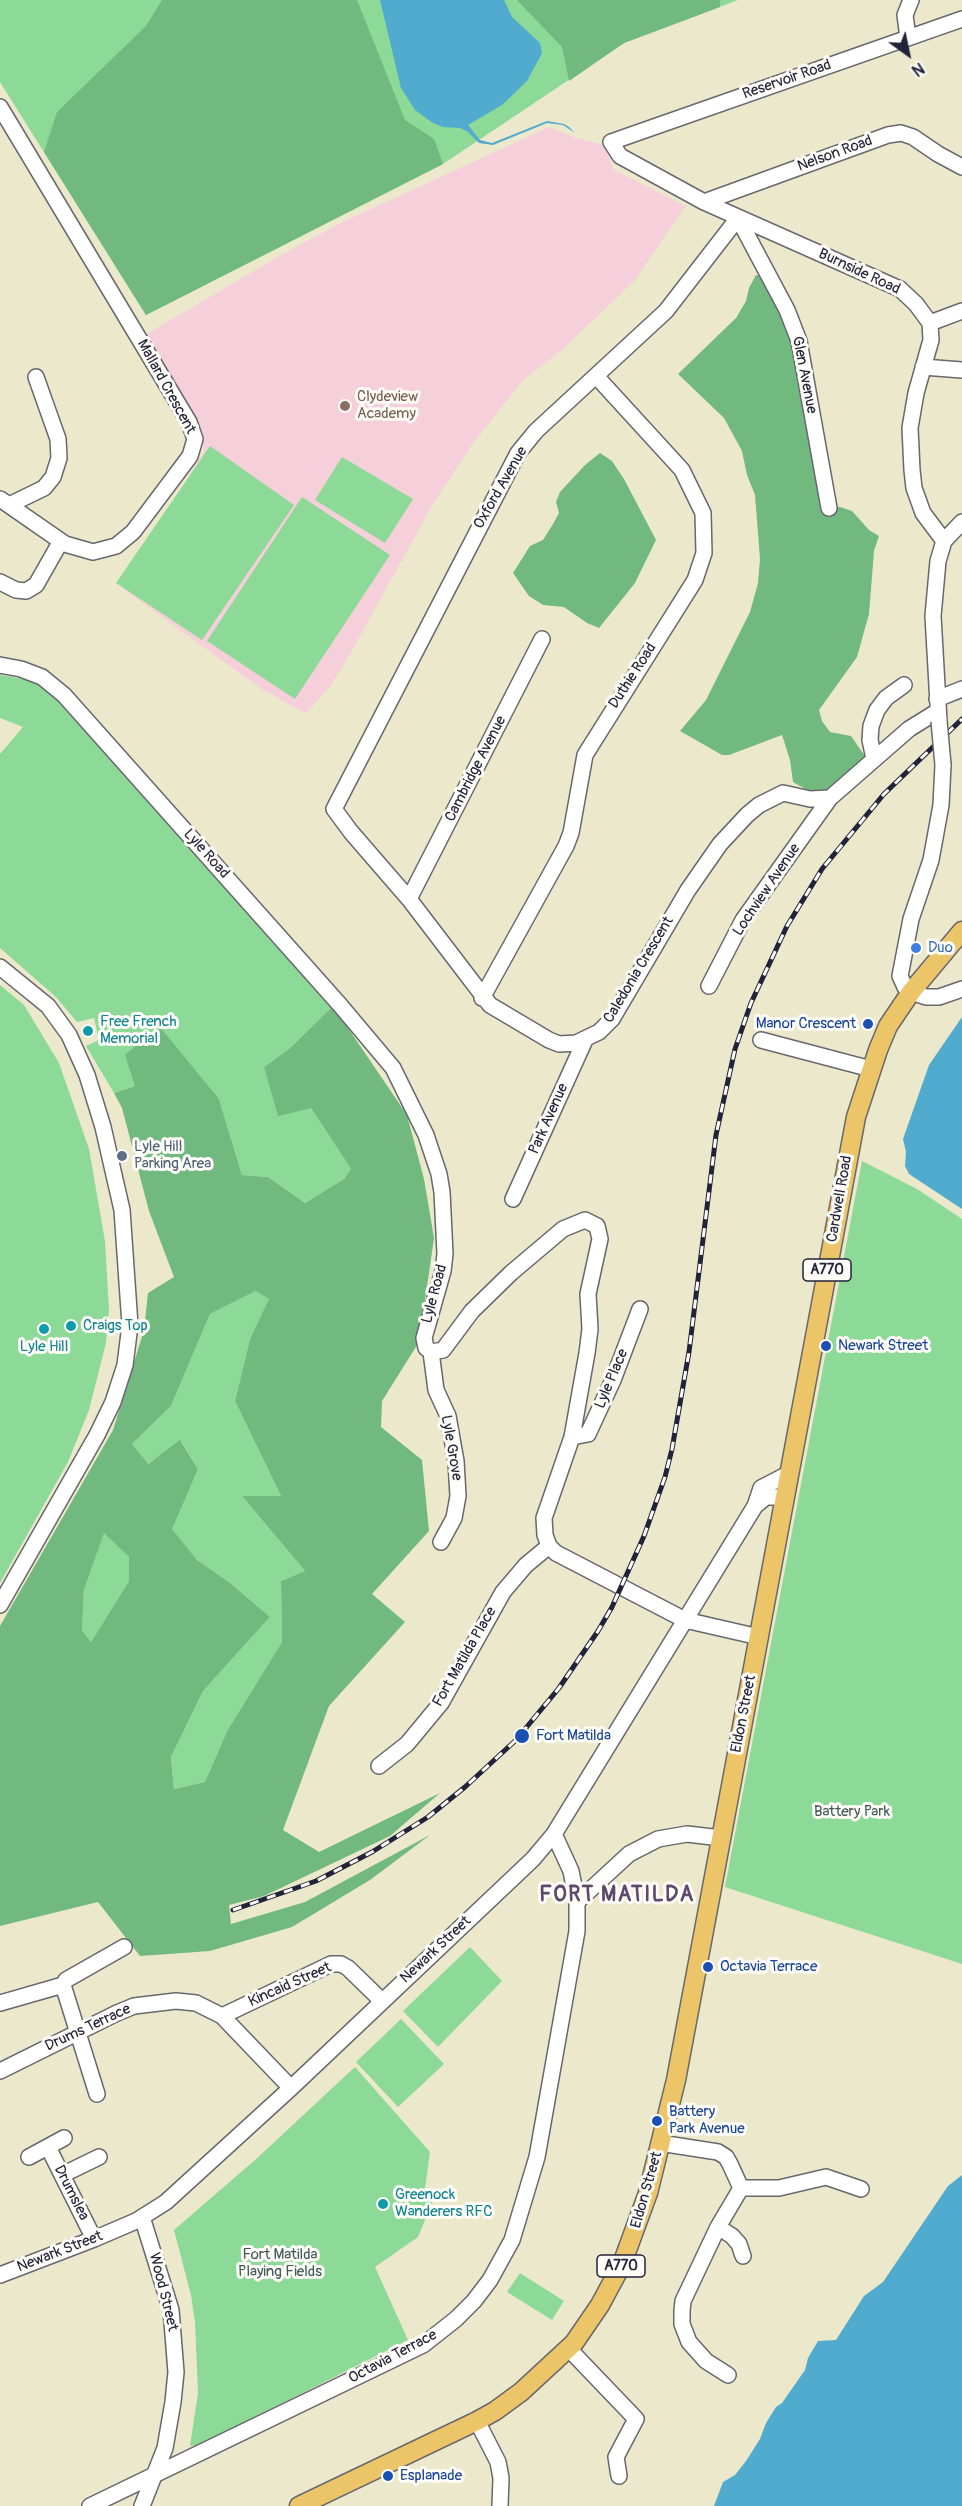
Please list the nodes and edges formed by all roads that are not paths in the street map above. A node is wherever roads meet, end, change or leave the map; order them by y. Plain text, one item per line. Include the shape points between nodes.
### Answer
1 (911, 0) edge
2 (962, 19) edge
3 (908, 38) junction
4 (0, 106) edge
5 (611, 142) joint
6 (962, 167) edge
7 (704, 202) junction
8 (738, 218) junction
9 (962, 311) edge
10 (930, 323) junction
11 (923, 367) junction
12 (962, 370) edge
13 (596, 376) junction
14 (36, 377) dead end
15 (5, 502) edge
16 (829, 508) dead end
17 (962, 522) edge
18 (944, 541) junction
19 (61, 542) junction
20 (0, 582) edge
21 (542, 639) dead end
22 (0, 665) edge
23 (904, 685) dead end
24 (962, 689) edge
25 (938, 710) junction
26 (874, 759) junction
27 (830, 798) junction
28 (409, 899) junction
29 (962, 931) edge
30 (0, 967) edge
31 (709, 986) dead end
32 (962, 989) edge
33 (910, 992) junction
34 (482, 998) junction
35 (585, 1040) junction
36 (761, 1040) dead end
37 (871, 1069) junction
38 (513, 1199) dead end
39 (640, 1309) dead end
40 (432, 1352) junction
41 (572, 1437) junction
42 (790, 1473) junction
43 (786, 1497) junction
44 (754, 1506) junction
45 (441, 1542) dead end
46 (549, 1546) junction
47 (0, 1605) edge
48 (685, 1620) junction
49 (759, 1636) junction
50 (380, 1766) dead end
51 (554, 1834) junction
52 (721, 1838) junction
53 (577, 1902) junction
54 (124, 1947) dead end
55 (63, 1985) junction
56 (382, 2001) junction
57 (0, 2003) edge
58 (222, 2016) junction
59 (76, 2031) junction
60 (0, 2071) edge
61 (291, 2088) junction
62 (97, 2094) dead end
63 (64, 2138) dead end
64 (660, 2143) junction
65 (48, 2147) junction
66 (29, 2157) dead end
67 (99, 2157) dead end
68 (62, 2175) junction
69 (741, 2188) junction
70 (861, 2189) dead end
71 (142, 2217) junction
72 (718, 2227) junction
73 (94, 2239) junction
74 (743, 2256) dead end
75 (0, 2275) edge
76 (569, 2349) junction
77 (728, 2375) dead end
78 (477, 2421) junction
79 (155, 2476) junction
80 (619, 2476) dead end
81 (90, 2506) edge
82 (142, 2506) edge
83 (299, 2506) edge
84 (500, 2506) edge

1 - 3 street via 905,15
2 - 3 street, Reservoir Road
3 - 5 street, Reservoir Road
4 - 19 street, Mallard Crescent via 189,422 195,439 190,456 133,532 116,546 93,552
5 - 7 street, Burnside Road via 620,156
6 - 7 street, Nelson Road via 902,133
7 - 8 street, Burnside Road
8 - 10 street, Burnside Road via 900,289
8 - 13 street, Oxford Avenue via 666,310
8 - 16 street, Glen Avenue via 778,291 799,341
9 - 10 street
10 - 11 street via 931,340
11 - 12 street
11 - 18 street via 910,428 913,479 922,513
13 - 28 street, Oxford Avenue via 518,453 334,809
13 - 34 street, Duthie Road via 682,471 703,513 704,553 695,580 585,755 566,846
14 - 15 street via 58,438 59,458 53,477 44,488
15 - 19 street, Mallard Crescent
17 - 18 street
18 - 25 street via 938,561 933,616
19 - 20 street via 36,585 27,591
21 - 28 street, Cambridge Avenue
22 - 40 street, Lyle Road via 42,677 64,695 393,1068 426,1135 442,1192 443,1271 424,1338 426,1348
23 - 26 street via 877,710 870,740
24 - 25 street
25 - 26 street
25 - 33 street, bridge via 943,765 941,805 933,851 900,969 902,983
26 - 27 street
27 - 31 street, Lochview Avenue via 743,920
27 - 35 street, Caledonia Crescent via 810,799 783,793 759,805 738,823 688,890 612,1019
28 - 34 street
29 - 33 main road, Cardwell Road / A770
30 - 47 street via 48,1006 69,1035 87,1075 122,1210 130,1325 125,1365 113,1402
32 - 33 street via 926,997
33 - 37 main road, Cardwell Road / A770 via 888,1026
34 - 35 street via 549,1040 567,1044
35 - 38 street, Park Avenue
36 - 37 street
37 - 42 main road, Cardwell Road / A770 via 855,1121
39 - 41 street, Lyle Place via 588,1434
40 - 41 street, Lyle Road via 443,1350 472,1311 563,1229 578,1221 592,1222 600,1239 588,1294 590,1329
40 - 45 street, Lyle Grove via 436,1390 448,1416 458,1496 454,1518
41 - 46 street, Lyle Road via 544,1518
42 - 43 main road, Cardwell Road / A770
42 - 44 street, Newark Street via 761,1488
43 - 44 street via 766,1497
43 - 49 main road, Cardwell Road / A770
44 - 48 street, Newark Street
46 - 48 street
46 - 50 street, Fort Matilda Place via 503,1592 441,1703 407,1744
48 - 49 street
48 - 51 street, Newark Street
49 - 52 main road, Eldon Street / A770
51 - 53 street, Octavia Terrace via 571,1871
51 - 56 street, Newark Street
52 - 53 street via 687,1833 644,1846 629,1854
52 - 64 main road, Eldon Street / A770 via 676,2080
53 - 79 street, Octavia Terrace via 575,1942 537,2157 512,2240 490,2280 456,2319 423,2344
54 - 55 street
55 - 57 street
55 - 59 street
56 - 58 street, Kincaid Street via 348,1968 331,1964
56 - 61 street, Newark Street
58 - 59 street, Drums Terrace via 196,2003 154,2002 134,2006
58 - 61 street, Drums Terrace
59 - 60 street, Drums Terrace
59 - 62 street
61 - 71 street, Newark Street via 186,2185
63 - 65 street
64 - 69 street via 718,2152 726,2157
64 - 76 main road, Eldon Street / A770 via 648,2193 622,2264 600,2305
65 - 66 street
65 - 68 street, Drumslea
67 - 68 street
68 - 73 street, Drumslea
69 - 70 street via 779,2188 826,2177
69 - 72 street
71 - 73 street, Newark Street
71 - 79 street, Wood Street via 164,2285 174,2338 173,2402 165,2448
72 - 74 street via 739,2244
72 - 77 street via 683,2301 682,2324 697,2352
73 - 75 street, Newark Street
76 - 78 main road, Eldon Street / A770 via 521,2392
76 - 80 street via 636,2418 616,2457
78 - 83 main road, Eldon Street / A770
78 - 84 street via 498,2462
79 - 81 street, Octavia Terrace
79 - 82 street, Wood Street

